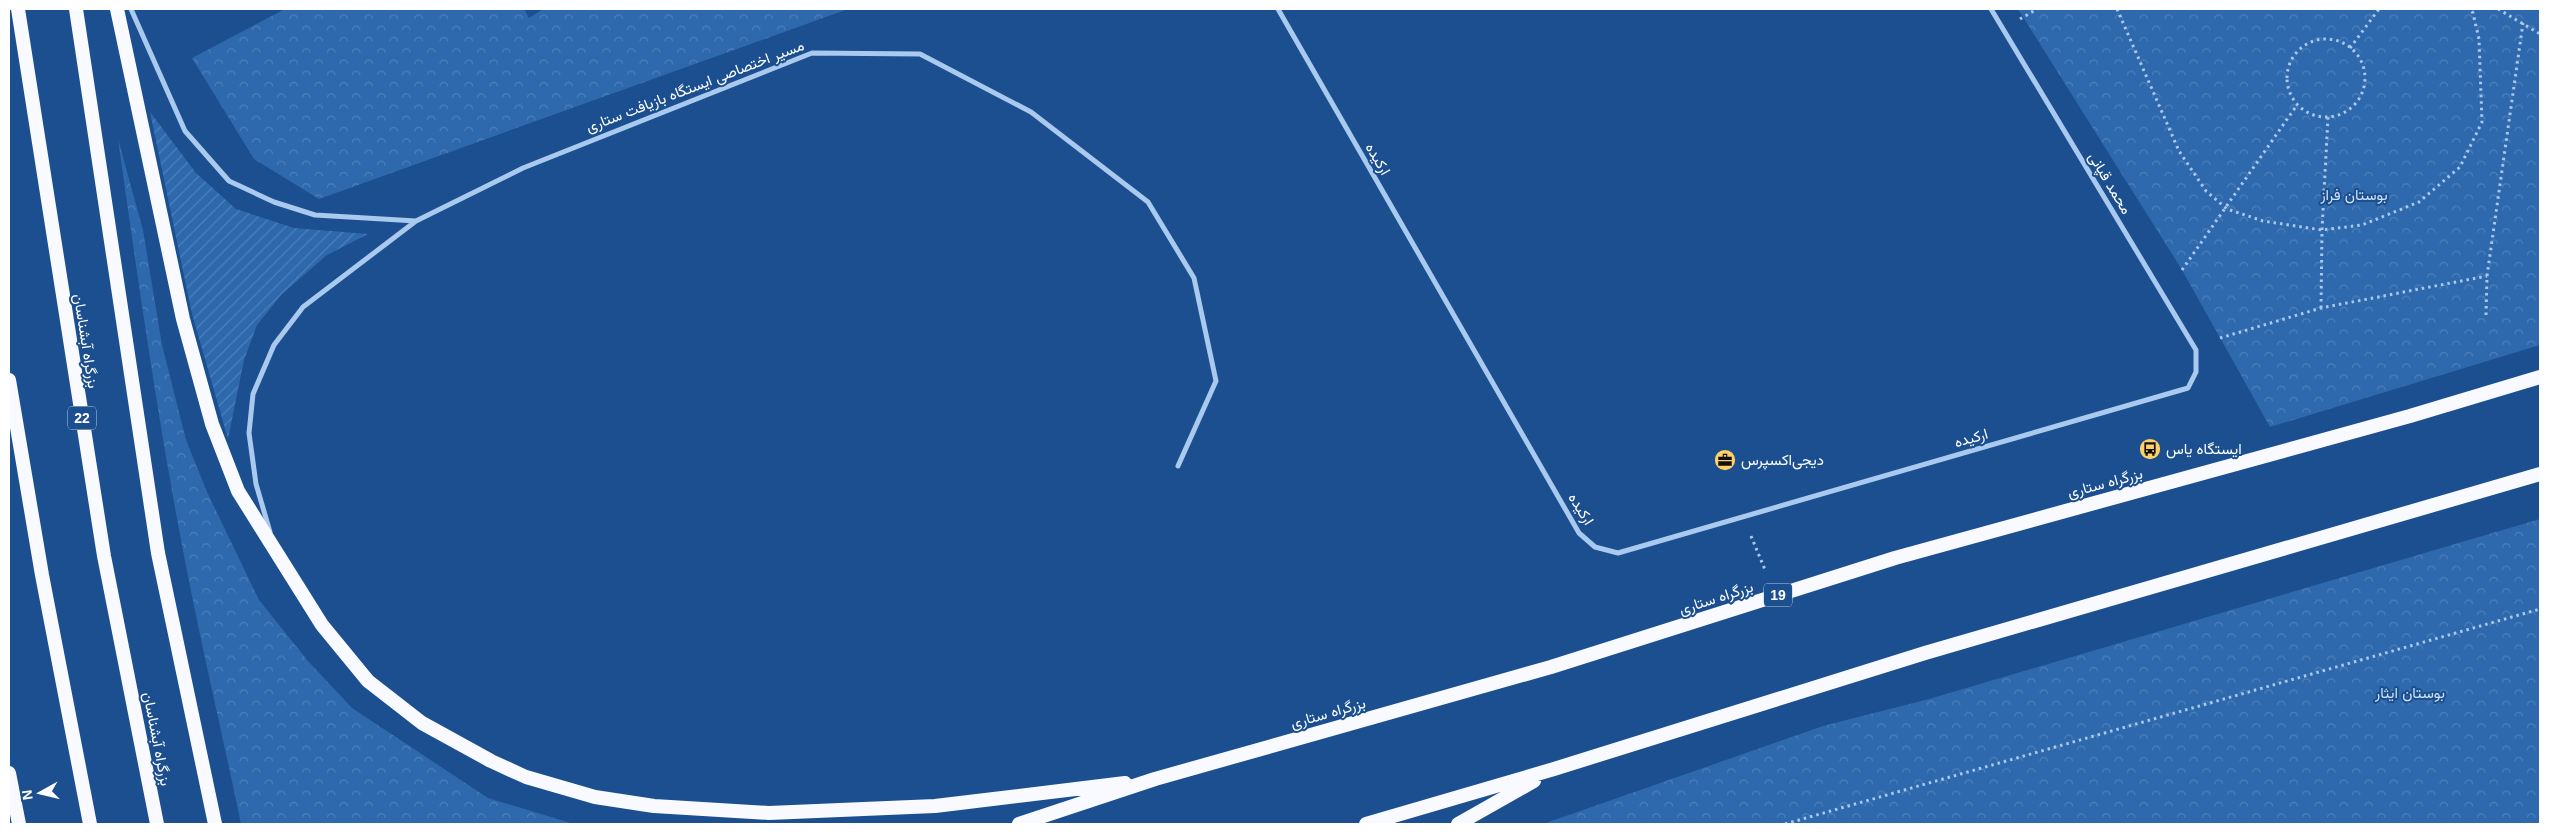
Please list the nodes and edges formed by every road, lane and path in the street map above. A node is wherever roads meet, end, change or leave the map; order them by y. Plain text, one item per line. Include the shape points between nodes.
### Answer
1 (18, 9) edge
2 (76, 9) edge
3 (117, 9) edge
4 (132, 9) edge
5 (1278, 9) edge
6 (1991, 9) edge
7 (2117, 9) edge
8 (2379, 9) edge
9 (2470, 9) edge
10 (2498, 9) edge
11 (2523, 24) junction
12 (2540, 34) edge
13 (2350, 48) junction
14 (2297, 105) junction
15 (2328, 117) junction
16 (2227, 209) junction
17 (416, 221) junction
18 (2322, 230) junction
19 (2182, 270) dead end
20 (2488, 276) junction
21 (2321, 308) junction
22 (2486, 315) dead end
23 (2220, 338) dead end
24 (2196, 372) joint
25 (2540, 376) edge
26 (9, 380) edge
27 (1178, 466) dead end
28 (2540, 474) edge
29 (1743, 517) junction
30 (275, 549) junction
31 (1776, 596) junction
32 (2540, 609) edge
33 (1554, 769) junction
34 (9, 773) edge
35 (1155, 779) junction
36 (19, 824) edge
37 (90, 824) edge
38 (157, 824) edge
39 (215, 824) edge
40 (1019, 824) edge
41 (1366, 824) edge
42 (1458, 824) edge
43 (1786, 824) edge

1 - 38 highway, بزرگراه آبشناسان / 22 via 104,556
2 - 39 highway via 158,553
3 - 30 highway via 183,319 212,424 238,491
4 - 17 street via 185,131 228,181 274,202 315,215
5 - 29 street, ارکیده via 1579,533 1595,547 1618,553
6 - 24 street, محمد قپانی via 2196,350
7 - 16 path via 2178,151 2206,190
8 - 13 path
9 - 18 path via 2479,39 2482,122 2460,167 2419,202 2362,225
10 - 11 path
11 - 12 path
11 - 20 path
13 - 14 path via 2339,40 2326,38 2311,40 2295,52 2286,79 2288,91
13 - 15 path via 2364,67 2364,89 2358,101 2347,111
14 - 15 path via 2309,114
14 - 16 path
15 - 18 path
16 - 18 path via 2263,221
16 - 19 path
17 - 27 street, مسیر اختصاصی ایستگاه بازیافت ستاری via 523,168 812,52 920,54 1031,112 1148,202 1194,278 1216,380
17 - 30 street, مسیر اختصاصی ایستگاه بازیافت ستاری via 303,308 274,344 253,394 249,433 256,484
18 - 21 path
20 - 21 path
20 - 22 path
21 - 23 path
24 - 29 street, ارکیده via 2188,388
25 - 31 highway, بزرگراه ستاری / 19 via 2410,416 1895,558
26 - 37 highway
28 - 33 highway via 1925,653
29 - 31 path
30 - 35 highway via 322,625 362,674 414,717 526,777 595,797 654,806 769,813 935,806
31 - 35 highway, بزرگراه ستاری / 19 via 1552,667
32 - 43 path
33 - 41 highway
33 - 42 highway
34 - 36 highway
35 - 40 highway, بزرگراه ستاری / 19

